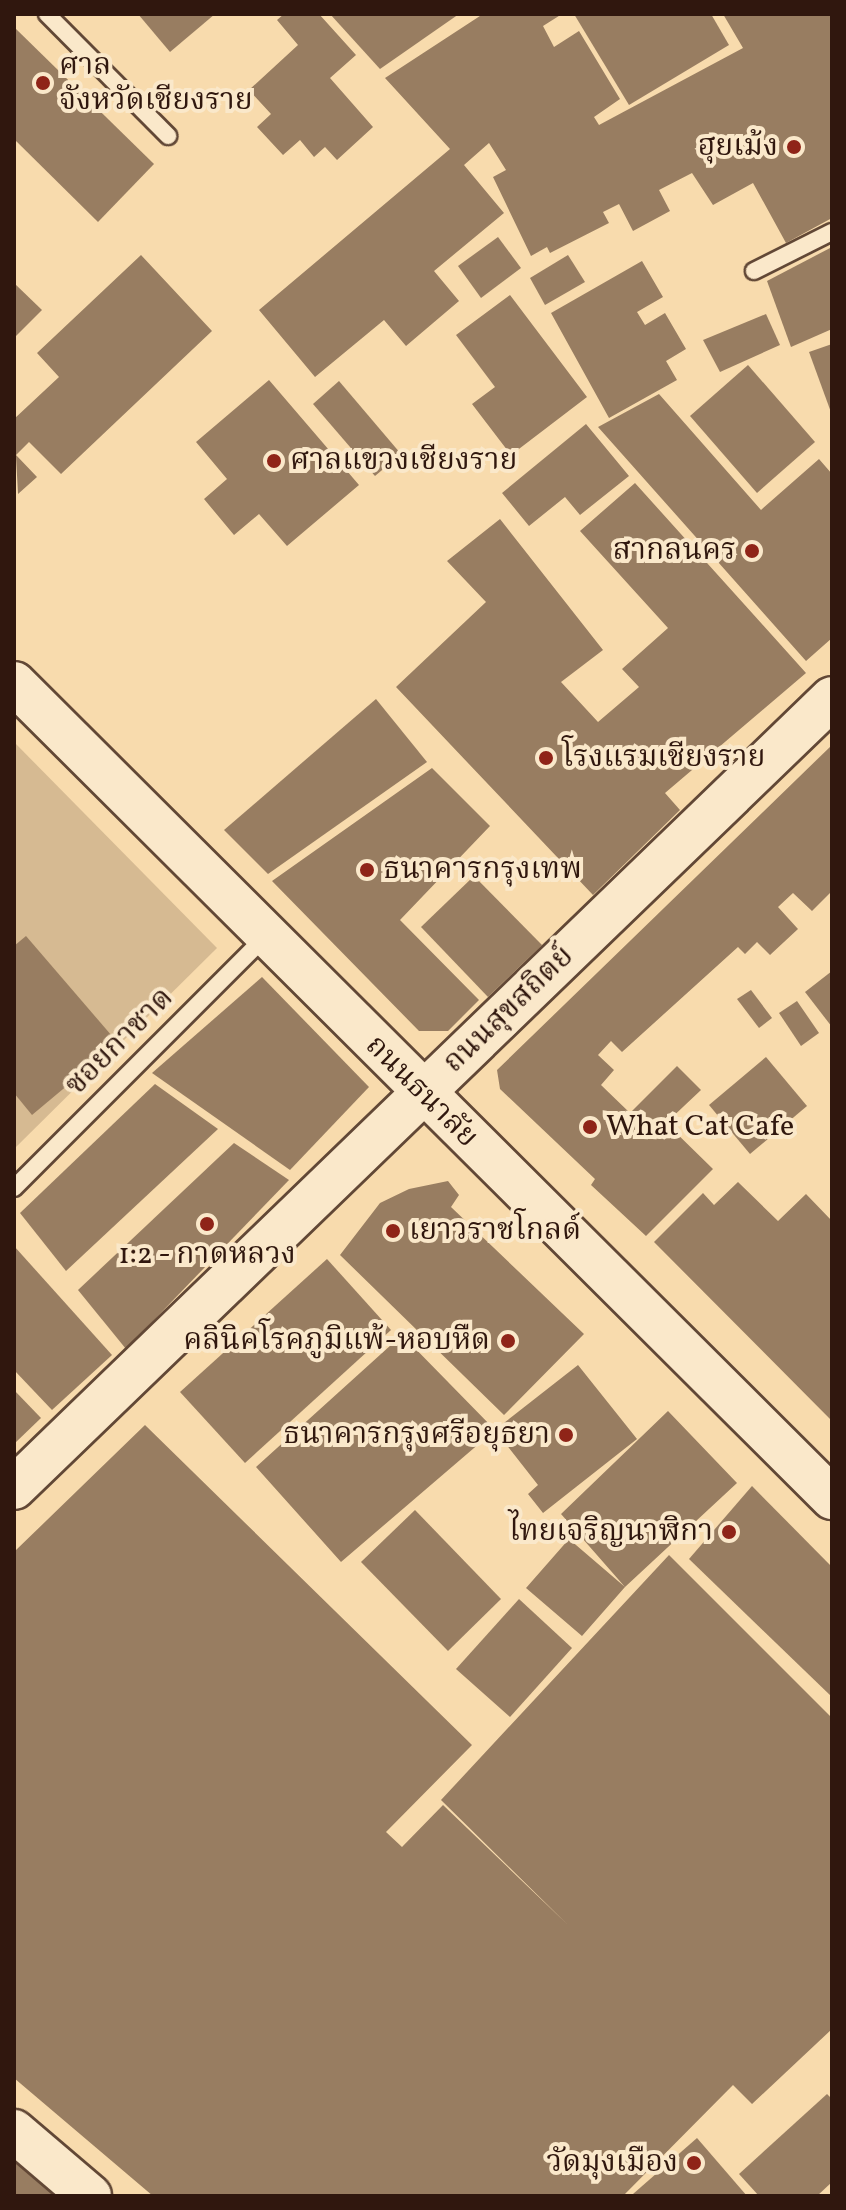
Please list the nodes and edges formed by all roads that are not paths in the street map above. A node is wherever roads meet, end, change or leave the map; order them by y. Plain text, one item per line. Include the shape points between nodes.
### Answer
1 (47, 14) edge
2 (168, 136) dead end
3 (832, 232) edge
4 (754, 271) dead end
5 (14, 683) edge
6 (832, 698) edge
7 (266, 936) junction
8 (423, 1094) junction
9 (14, 1188) edge
10 (14, 1488) edge
11 (832, 1498) edge
12 (14, 2131) edge
13 (90, 2196) edge

1 - 2 lane
3 - 4 lane
5 - 7 street, ถนนธนาลัย
6 - 8 street, ถนนสุขสถิตย์
7 - 8 street, ถนนธนาลัย
7 - 9 lane, ซอยกาชาด
8 - 10 street, ถนนสุขสถิตย์
8 - 11 street, ถนนธนาลัย
12 - 13 street

